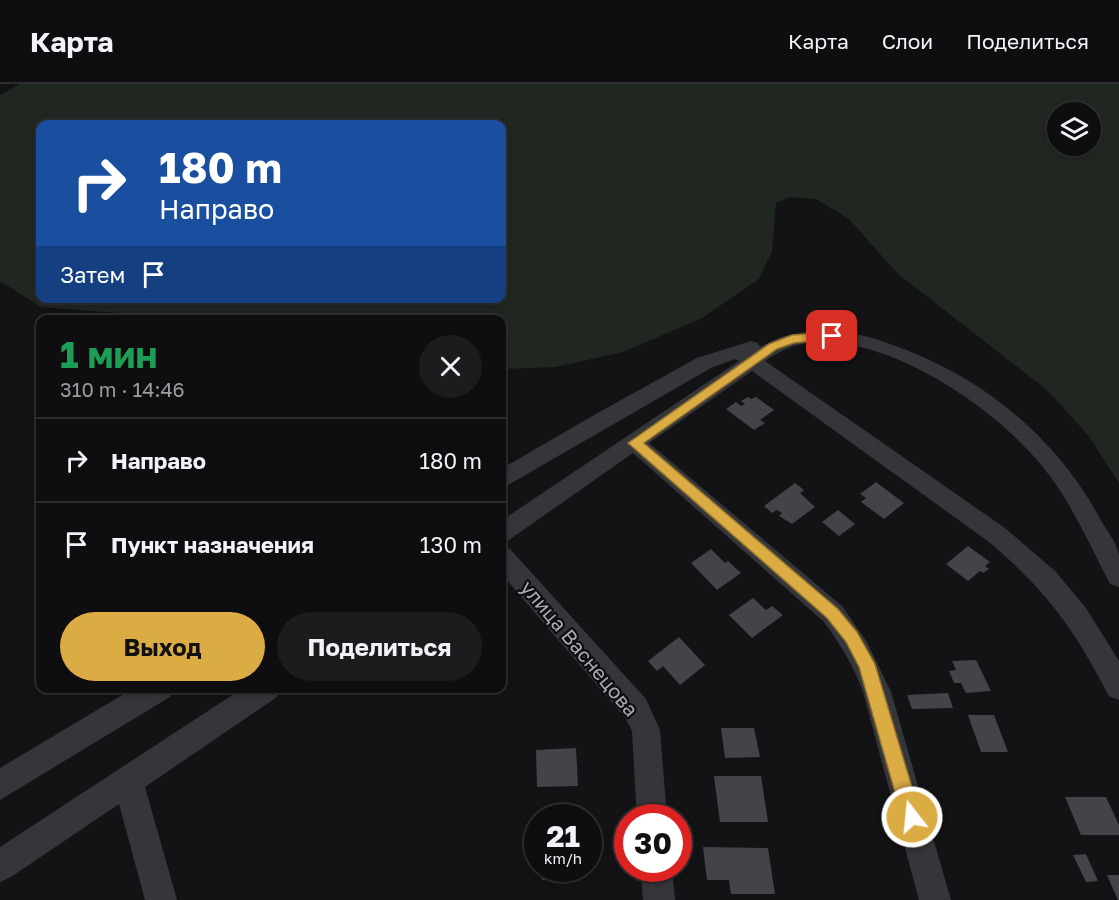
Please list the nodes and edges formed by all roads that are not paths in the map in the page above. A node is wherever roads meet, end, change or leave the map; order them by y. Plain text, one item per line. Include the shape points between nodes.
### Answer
1 (744, 356) junction
2 (635, 443) junction
3 (506, 477) edge
4 (506, 530) edge
5 (506, 562) edge
6 (1119, 576) edge
7 (1119, 687) edge
8 (152, 693) edge
9 (259, 693) edge
10 (128, 780) junction
11 (0, 785) edge
12 (651, 804) edge
13 (0, 866) edge
14 (657, 882) edge
15 (161, 900) edge
16 (658, 900) edge
17 (935, 900) edge

1 - 2 street
1 - 3 street via 704,363
1 - 6 street via 792,339 832,336 874,345 909,359 988,402 1050,460
1 - 7 street via 1019,554 1047,579 1075,613
2 - 4 street
2 - 17 street via 833,614 852,637 876,692
5 - 12 street, улица Васнецова via 636,709 646,730
8 - 11 street
9 - 10 street
10 - 13 street
10 - 15 street
14 - 16 street

